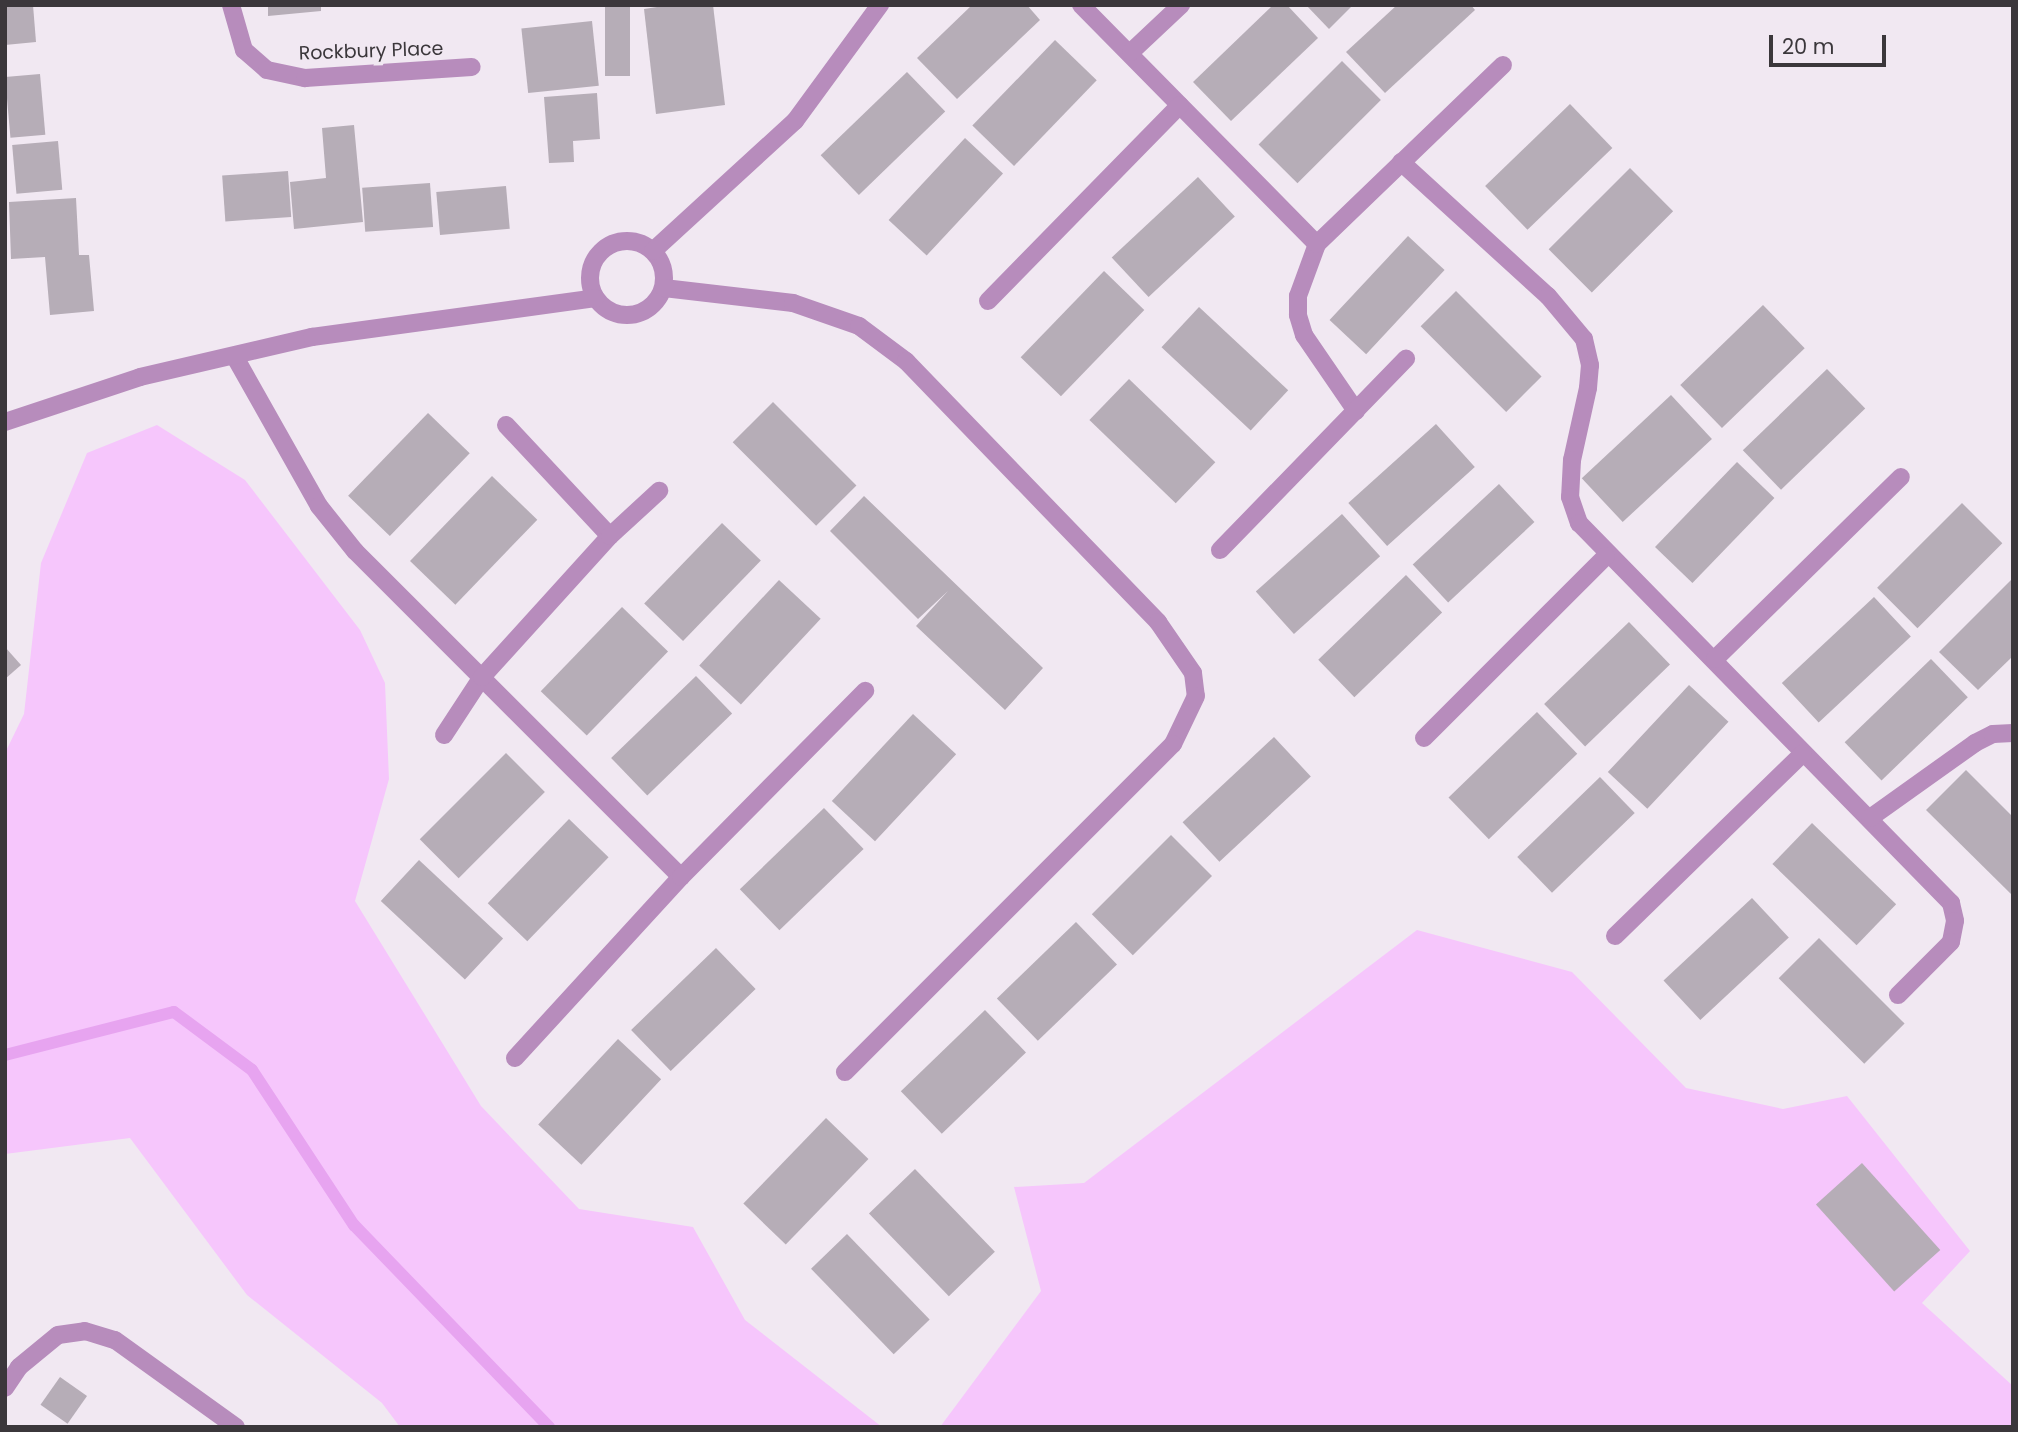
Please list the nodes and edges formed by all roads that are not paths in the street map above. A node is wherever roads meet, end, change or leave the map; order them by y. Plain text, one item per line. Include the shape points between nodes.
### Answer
1 (231, 5) edge
2 (880, 5) edge
3 (1081, 5) edge
4 (1181, 5) edge
5 (1131, 52) junction
6 (1503, 65) dead end
7 (472, 67) dead end
8 (1180, 105) junction
9 (1401, 162) junction
10 (1317, 244) junction
11 (653, 251) junction
12 (664, 288) junction
13 (595, 298) junction
14 (988, 300) dead end
15 (234, 357) junction
16 (1406, 359) dead end
17 (1356, 411) junction
18 (5, 422) edge
19 (506, 425) dead end
20 (1901, 477) dead end
21 (659, 491) dead end
22 (610, 536) junction
23 (1220, 550) dead end
24 (1606, 556) junction
25 (1715, 659) junction
26 (482, 677) junction
27 (865, 691) dead end
28 (2013, 733) edge
29 (444, 735) dead end
30 (1424, 738) dead end
31 (1803, 753) junction
32 (1870, 818) junction
33 (681, 877) junction
34 (1615, 936) dead end
35 (1898, 995) dead end
36 (515, 1058) dead end
37 (845, 1072) dead end
38 (5, 1388) edge
39 (236, 1427) edge

1 - 7 street, Rockbury Place via 244,50 267,70 305,78
2 - 11 street via 795,121
3 - 5 street
4 - 5 street
5 - 8 street
6 - 9 street
8 - 10 street
8 - 14 street
9 - 10 street
9 - 24 street via 1548,296 1584,340 1589,377 1572,460 1570,497 1579,523
10 - 17 street via 1298,296 1298,315 1304,335
11 - 12 street via 664,273
11 - 13 street via 632,241 608,246 592,264
12 - 13 street via 651,308 627,316 603,308
12 - 37 street via 793,303 859,326 906,361 1158,622 1194,673 1196,696 1173,744
13 - 15 street via 312,337
15 - 18 street via 140,377
15 - 26 street via 319,506 400,598
16 - 17 street
17 - 23 street
19 - 22 street
20 - 25 street
21 - 22 street
22 - 26 street
24 - 25 street
24 - 30 street
25 - 31 street
26 - 29 street
26 - 33 street
27 - 33 street
28 - 32 street via 1993,734 1975,743
31 - 32 street
31 - 34 street
32 - 35 street via 1951,904 1955,922 1951,942
33 - 36 street
38 - 39 street via 19,1367 58,1335 85,1331 116,1340

